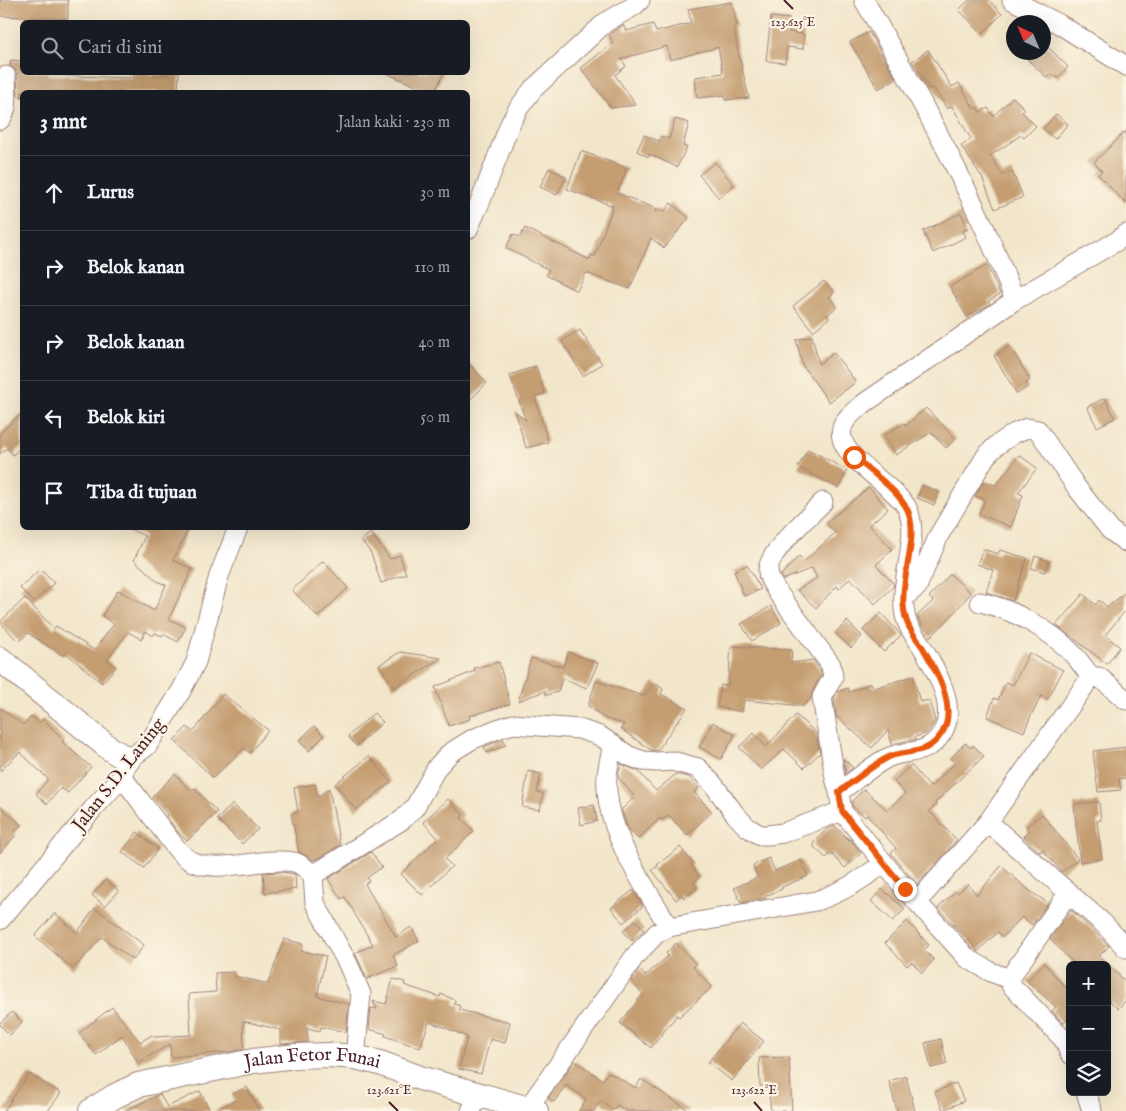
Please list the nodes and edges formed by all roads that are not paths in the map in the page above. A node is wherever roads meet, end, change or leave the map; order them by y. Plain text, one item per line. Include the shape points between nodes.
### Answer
1 (640, 0) edge
2 (864, 0) edge
3 (1012, 0) edge
4 (1126, 66) edge
5 (6, 76) dead end
6 (0, 120) edge
7 (470, 225) edge
8 (1126, 234) edge
9 (1015, 300) junction
10 (823, 502) dead end
11 (237, 530) edge
12 (1126, 542) edge
13 (904, 597) junction
14 (980, 602) dead end
15 (0, 659) edge
16 (1091, 677) junction
17 (1126, 700) edge
18 (613, 744) junction
19 (125, 768) junction
20 (839, 792) junction
21 (842, 811) junction
22 (988, 822) junction
23 (884, 863) junction
24 (313, 875) junction
25 (1069, 892) junction
26 (917, 902) junction
27 (0, 920) edge
28 (669, 928) junction
29 (1126, 948) edge
30 (1009, 979) junction
31 (1069, 1051) edge
32 (355, 1057) junction
33 (1087, 1096) edge
34 (474, 1103) edge
35 (532, 1110) edge
36 (91, 1111) edge
37 (1092, 1111) edge

1 - 7 street via 606,22 532,89 510,124
2 - 9 street via 938,135
3 - 4 street
5 - 6 street via 7,108
8 - 9 street
9 - 13 street via 866,402 844,424 841,436 844,445 895,493 911,522
10 - 20 street via 778,549 770,561 768,572 778,593 831,665 833,677 822,697
11 - 19 street, Jalan S.D. Laning via 219,576 196,662 147,746
12 - 13 street via 1110,530 1038,430 1027,428 1014,433 986,456 939,535 917,587
13 - 20 street via 911,632 946,694 948,716 943,732 931,746 888,757
14 - 16 street via 1009,611 1042,630 1071,652
15 - 19 street via 109,748
16 - 17 street via 1099,677
16 - 22 street
18 - 21 street via 629,756 643,761 672,761 698,768 735,814 760,835 783,833
18 - 24 street via 579,730 513,724 471,740 450,753 437,767 415,807 402,820
18 - 28 street via 607,776 613,822 621,846
19 - 24 street via 186,858 196,864 233,866 270,861 295,862
19 - 27 street, Jalan S.D. Laning
20 - 21 street
21 - 23 street
22 - 25 street
22 - 26 street
23 - 26 street
23 - 28 street via 836,894
24 - 32 street via 315,903 361,994
25 - 29 street
25 - 30 street
26 - 30 street via 967,958
28 - 35 street via 657,933 635,956
30 - 31 street via 1011,985 1064,1040
32 - 34 street, Jalan Fetor Funai via 420,1078
32 - 36 street, Jalan Fetor Funai via 329,1055 253,1060 138,1085
33 - 37 street
34 - 35 street, Jalan Fetor Funai

